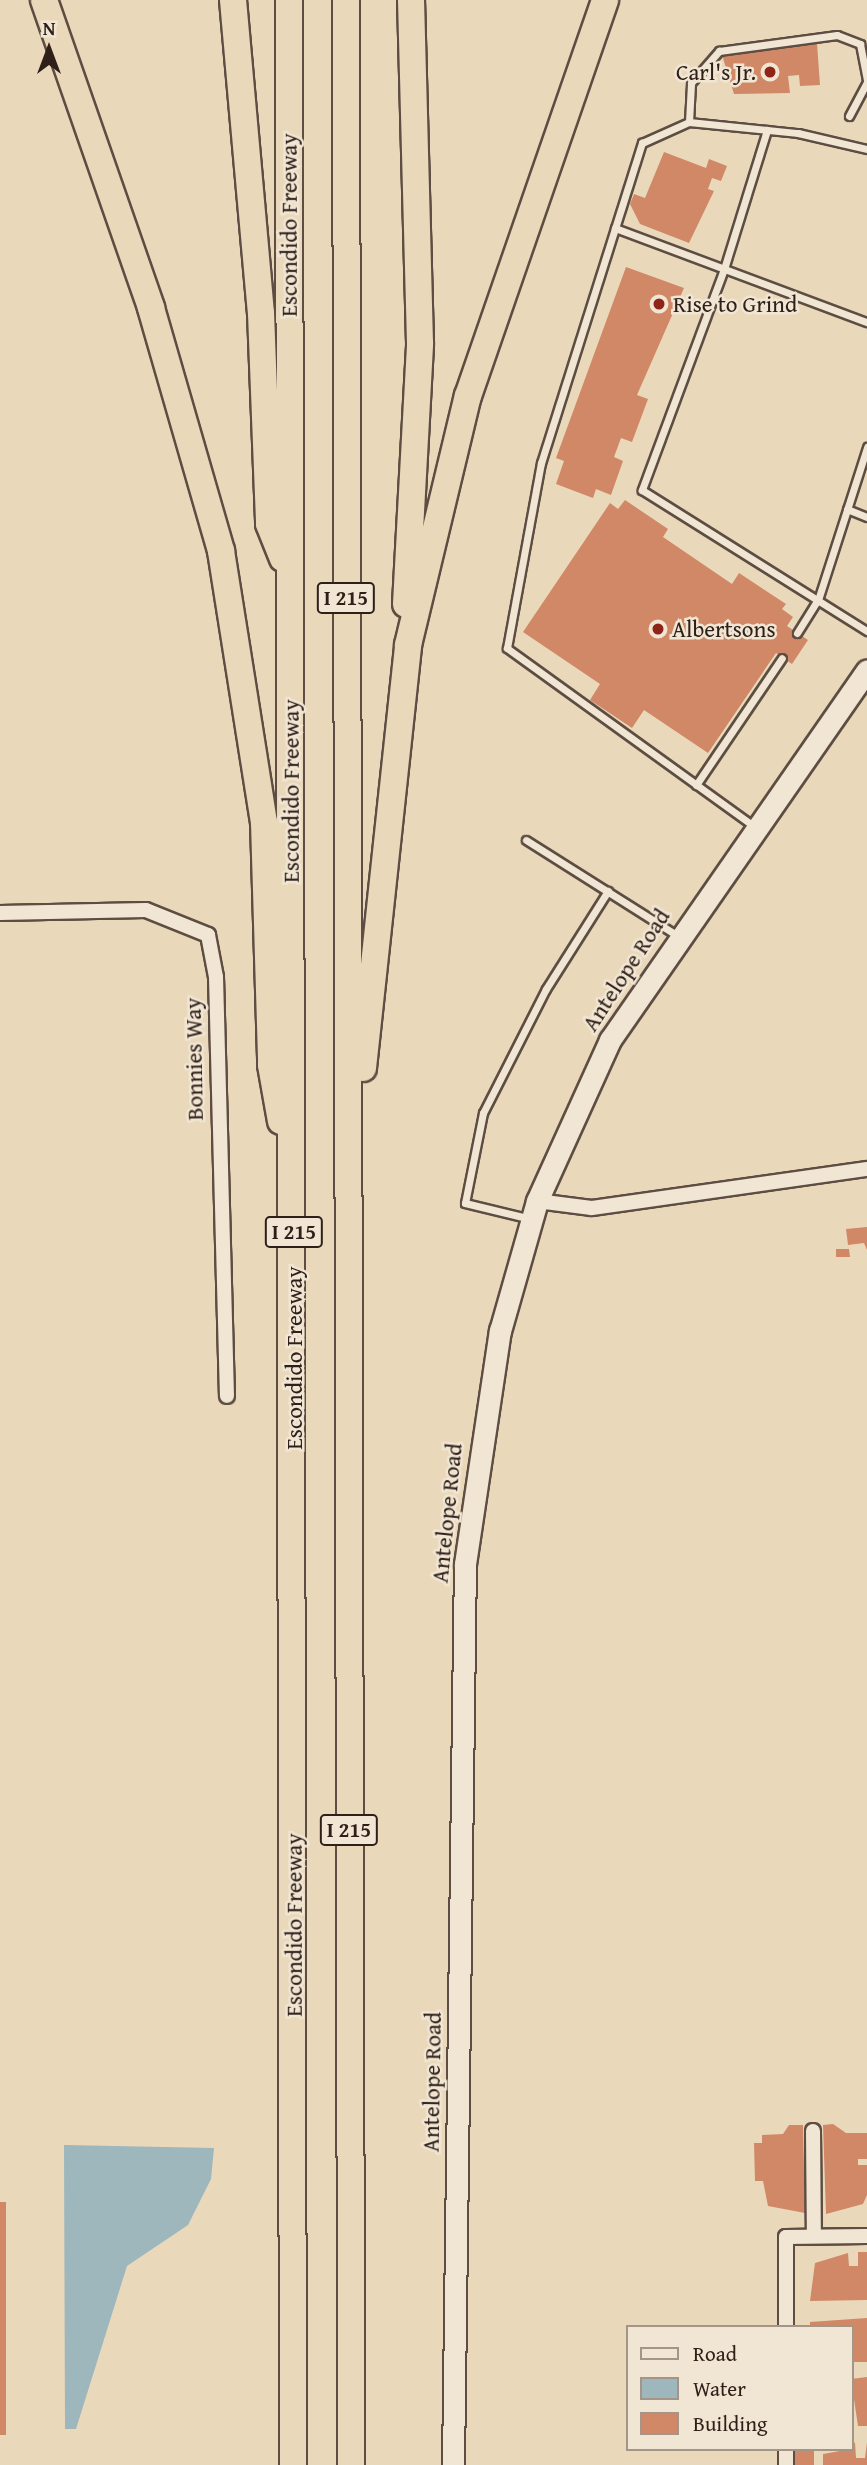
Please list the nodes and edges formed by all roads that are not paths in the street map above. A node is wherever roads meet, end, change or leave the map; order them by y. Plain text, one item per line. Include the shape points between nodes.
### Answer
1 (44, 0) edge
2 (233, 0) edge
3 (289, 0) edge
4 (346, 0) edge
5 (411, 0) edge
6 (605, 0) edge
7 (867, 81) edge
8 (849, 116) dead end
9 (689, 122) junction
10 (767, 130) junction
11 (867, 149) edge
12 (615, 228) junction
13 (724, 269) junction
14 (867, 322) edge
15 (867, 447) edge
16 (847, 509) junction
17 (867, 517) edge
18 (288, 571) junction
19 (818, 600) junction
20 (867, 631) edge
21 (797, 633) dead end
22 (408, 645) junction
23 (782, 658) dead end
24 (867, 670) edge
25 (696, 785) junction
26 (755, 827) junction
27 (526, 840) dead end
28 (608, 891) junction
29 (0, 913) edge
30 (678, 936) junction
31 (867, 1169) edge
32 (294, 1193) junction
33 (350, 1196) junction
34 (534, 1210) junction
35 (227, 1396) dead end
36 (813, 2131) dead end
37 (814, 2236) junction
38 (867, 2236) edge
39 (786, 2325) edge
40 (293, 2465) edge
41 (351, 2465) edge
42 (453, 2465) edge

1 - 32 highway via 151,308 221,551 264,822 271,1065
2 - 18 highway via 261,313 269,524
3 - 18 highway, Escondido Freeway / I 215
4 - 33 highway, I 215
5 - 22 highway via 420,343
6 - 22 highway via 468,396
7 - 8 lane
7 - 9 lane via 860,44 837,35 719,51 691,83
9 - 10 lane
9 - 12 lane via 642,143
10 - 11 lane
10 - 13 lane
12 - 13 lane
12 - 25 lane via 541,463 507,648
13 - 14 lane
13 - 19 lane via 642,490
15 - 16 lane
16 - 17 lane
16 - 19 lane
18 - 32 highway, Escondido Freeway / I 215
19 - 20 lane
19 - 21 lane
22 - 33 highway
23 - 25 lane
24 - 26 main road, Antelope Road
25 - 26 lane
26 - 30 main road, Antelope Road
27 - 28 lane
28 - 30 lane
28 - 34 lane via 546,989 483,1113 465,1203
29 - 35 street, Bonnies Way via 146,910 208,935 216,977
30 - 34 main road, Antelope Road via 579,1097
31 - 34 street via 592,1208
32 - 40 highway, Escondido Freeway / I 215
33 - 41 highway, I 215
34 - 42 main road, Antelope Road via 500,1331 465,1564
36 - 37 street
37 - 38 street
37 - 39 street via 786,2236

